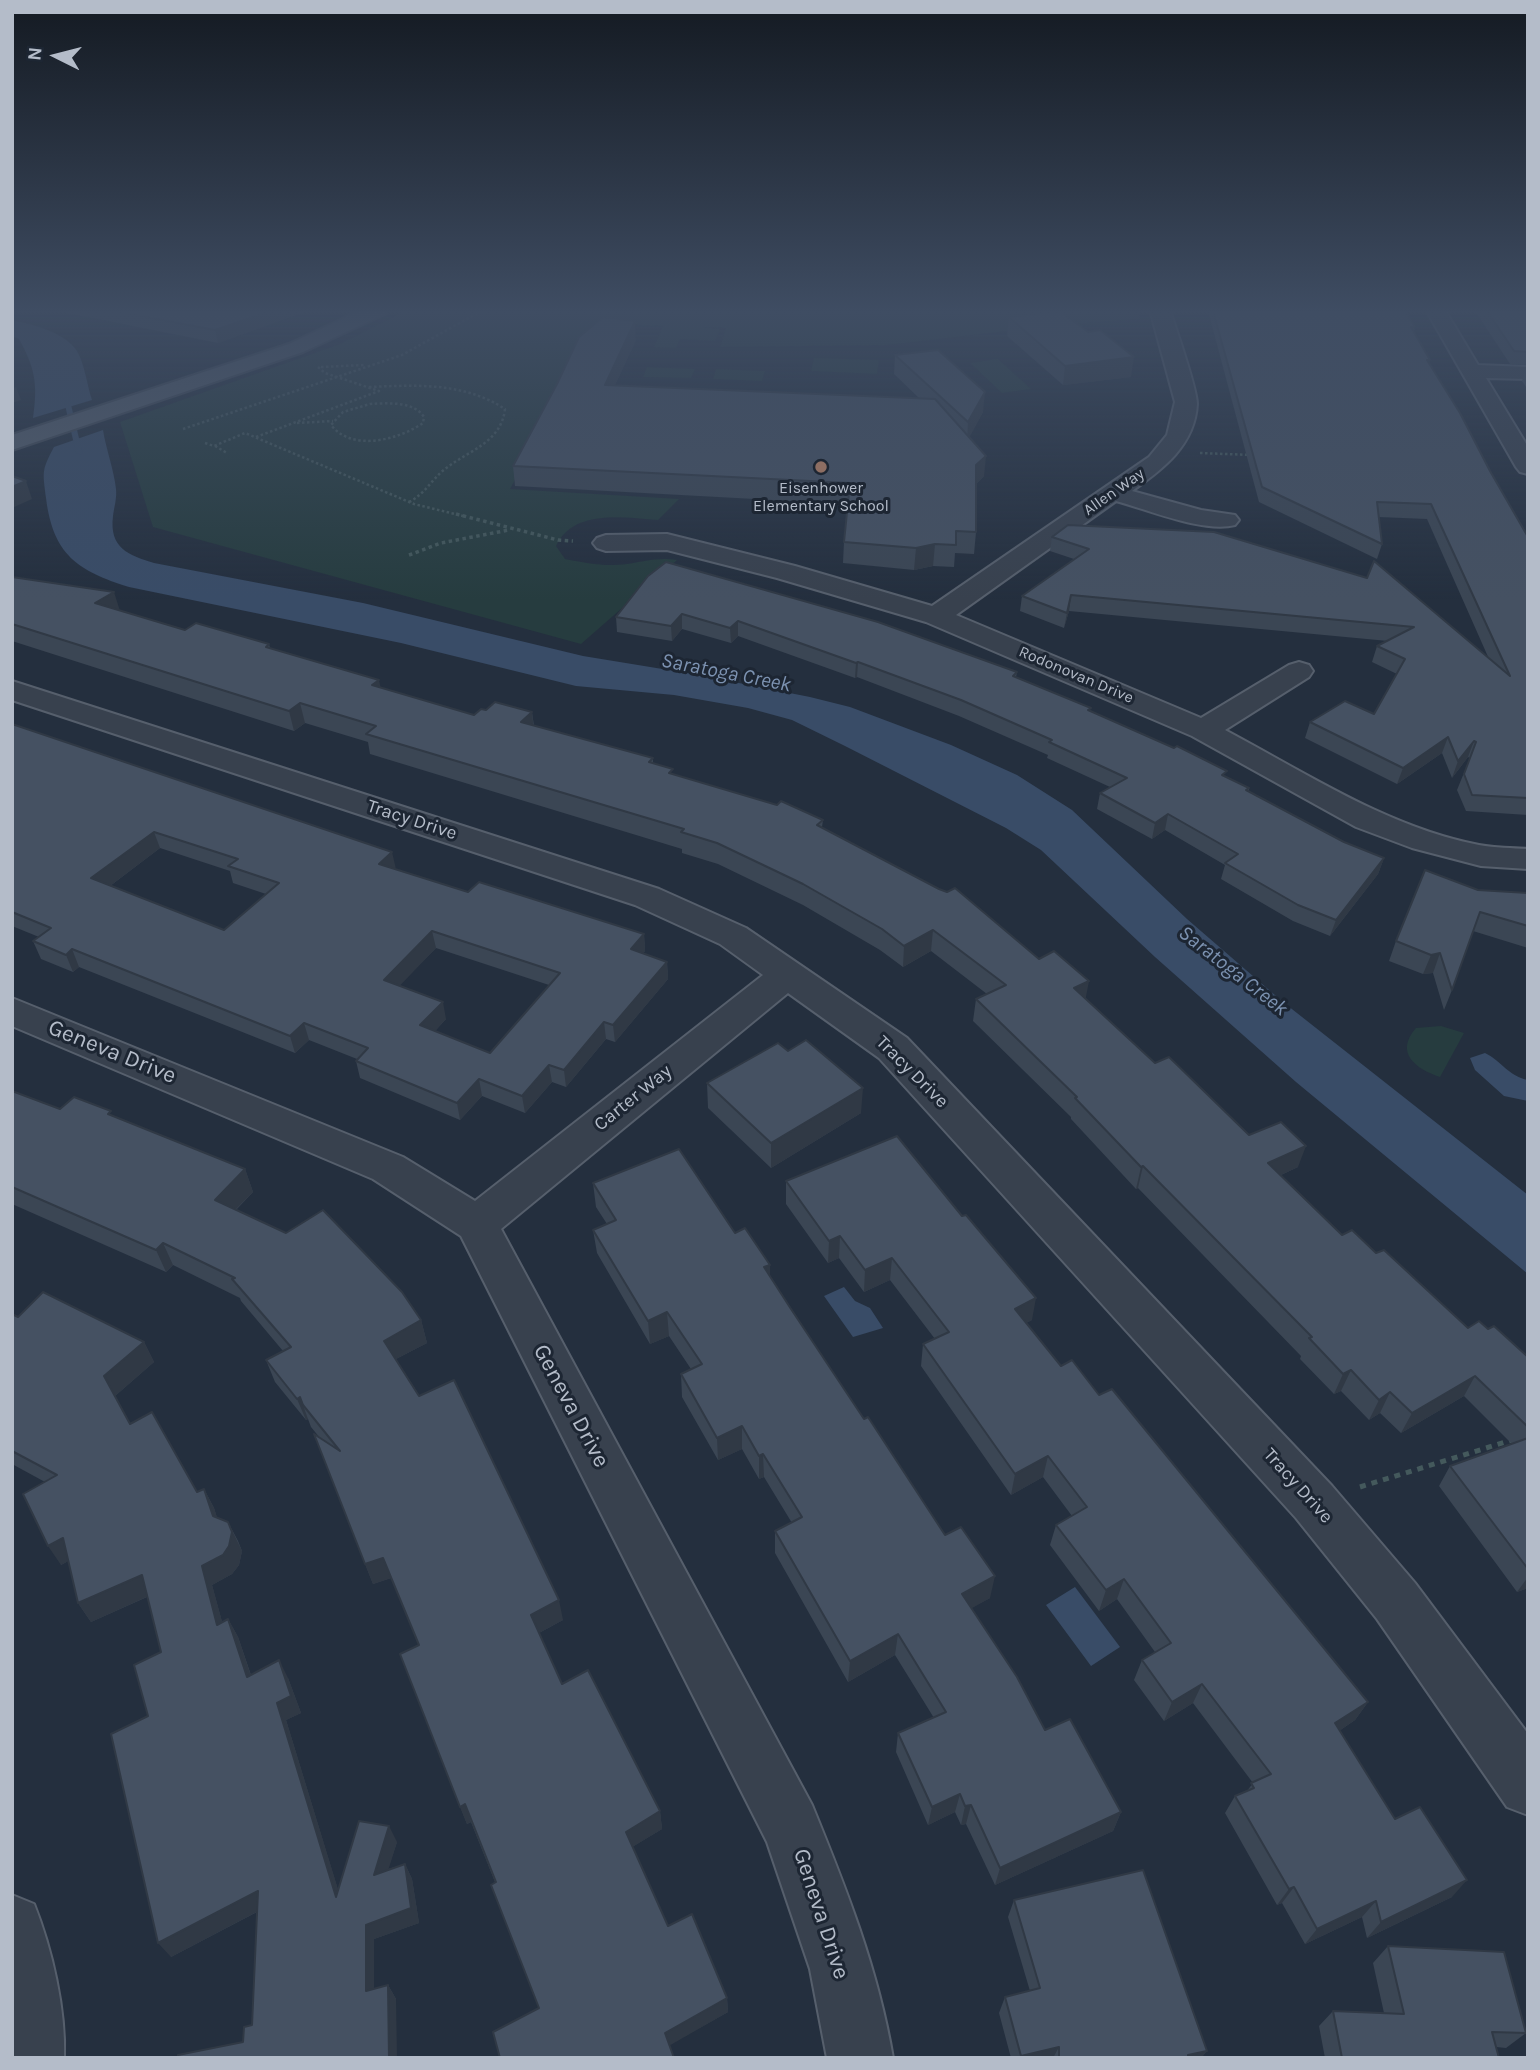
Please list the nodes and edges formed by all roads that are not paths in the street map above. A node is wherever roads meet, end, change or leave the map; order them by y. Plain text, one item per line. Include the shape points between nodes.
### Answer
1 (122, 407) edge
2 (1185, 407) edge
3 (1492, 407) edge
4 (12, 443) edge
5 (1528, 467) edge
6 (1113, 494) junction
7 (1226, 520) dead end
8 (606, 543) road end
9 (936, 616) junction
10 (1299, 671) dead end
11 (12, 690) edge
12 (1203, 730) junction
13 (1528, 859) edge
14 (789, 973) junction
15 (12, 1011) edge
16 (477, 1224) junction
17 (1528, 1786) edge
18 (12, 1926) edge
19 (31, 2058) edge
20 (860, 2058) edge

1 - 4 main road
2 - 6 street, Allen Way via 1178,436 1157,462
3 - 5 street
6 - 7 street
6 - 9 street, Allen Way
8 - 9 street, Rodonovan Drive via 667,542
9 - 12 street, Rodonovan Drive
10 - 12 street
11 - 14 street, Tracy Drive via 646,897 733,936
12 - 13 street, Rodonovan Drive via 1368,820 1481,856
14 - 16 street, Carter Way
14 - 17 street, Tracy Drive via 893,1048 1314,1502 1396,1601
15 - 16 street, Geneva Drive via 387,1168
16 - 20 street, Geneva Drive via 791,1826 827,1917
18 - 19 street via 33,2027

